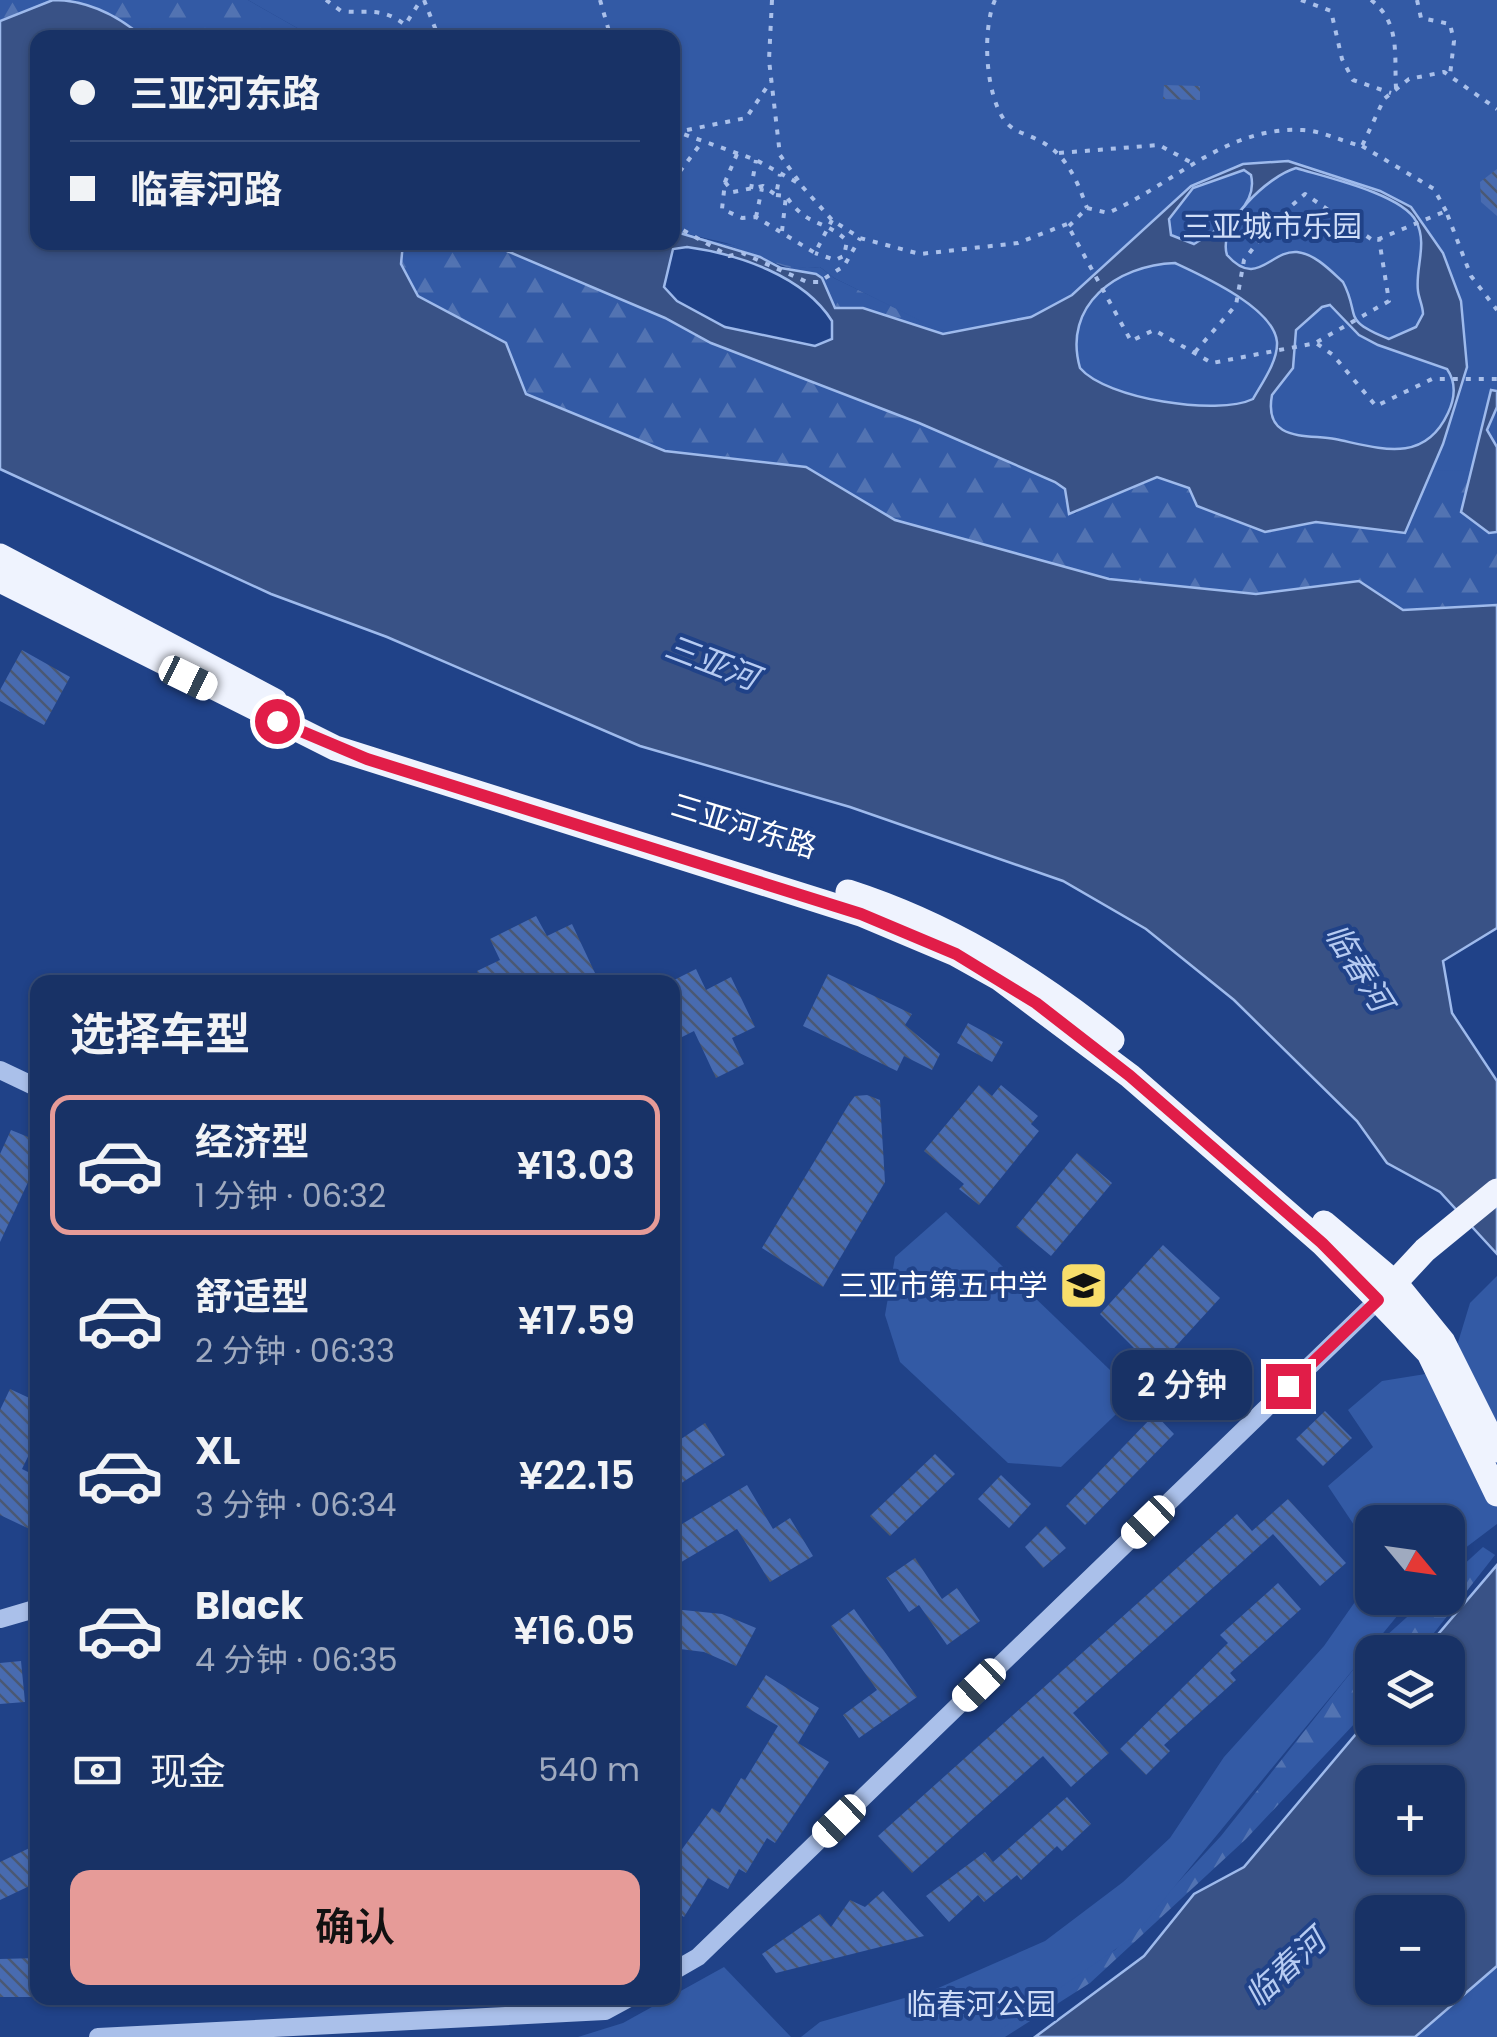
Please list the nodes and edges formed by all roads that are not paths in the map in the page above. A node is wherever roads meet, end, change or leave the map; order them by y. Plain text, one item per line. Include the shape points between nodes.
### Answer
1 (0, 556) edge
2 (0, 580) edge
3 (0, 1070) edge
4 (30, 1084) edge
5 (1497, 1190) edge
6 (1497, 1212) edge
7 (1459, 1231) junction
8 (1394, 1293) junction
9 (1436, 1348) junction
10 (1497, 1450) edge
11 (1497, 1494) edge
12 (30, 1610) edge
13 (0, 1619) edge
14 (680, 1968) edge
15 (616, 2005) edge
16 (98, 2037) edge

1 - 8 main road, 三亚河东路 via 196,662 368,744 880,902 948,931 1070,1006
2 - 8 main road, 三亚河东路 via 335,748 861,914 956,954 1036,1003 1322,1243
3 - 4 street
5 - 7 main road
6 - 7 main road
7 - 8 main road
8 - 9 main road
8 - 14 street via 698,1958
9 - 10 main road
9 - 11 main road
12 - 13 street
15 - 16 street via 605,2011

